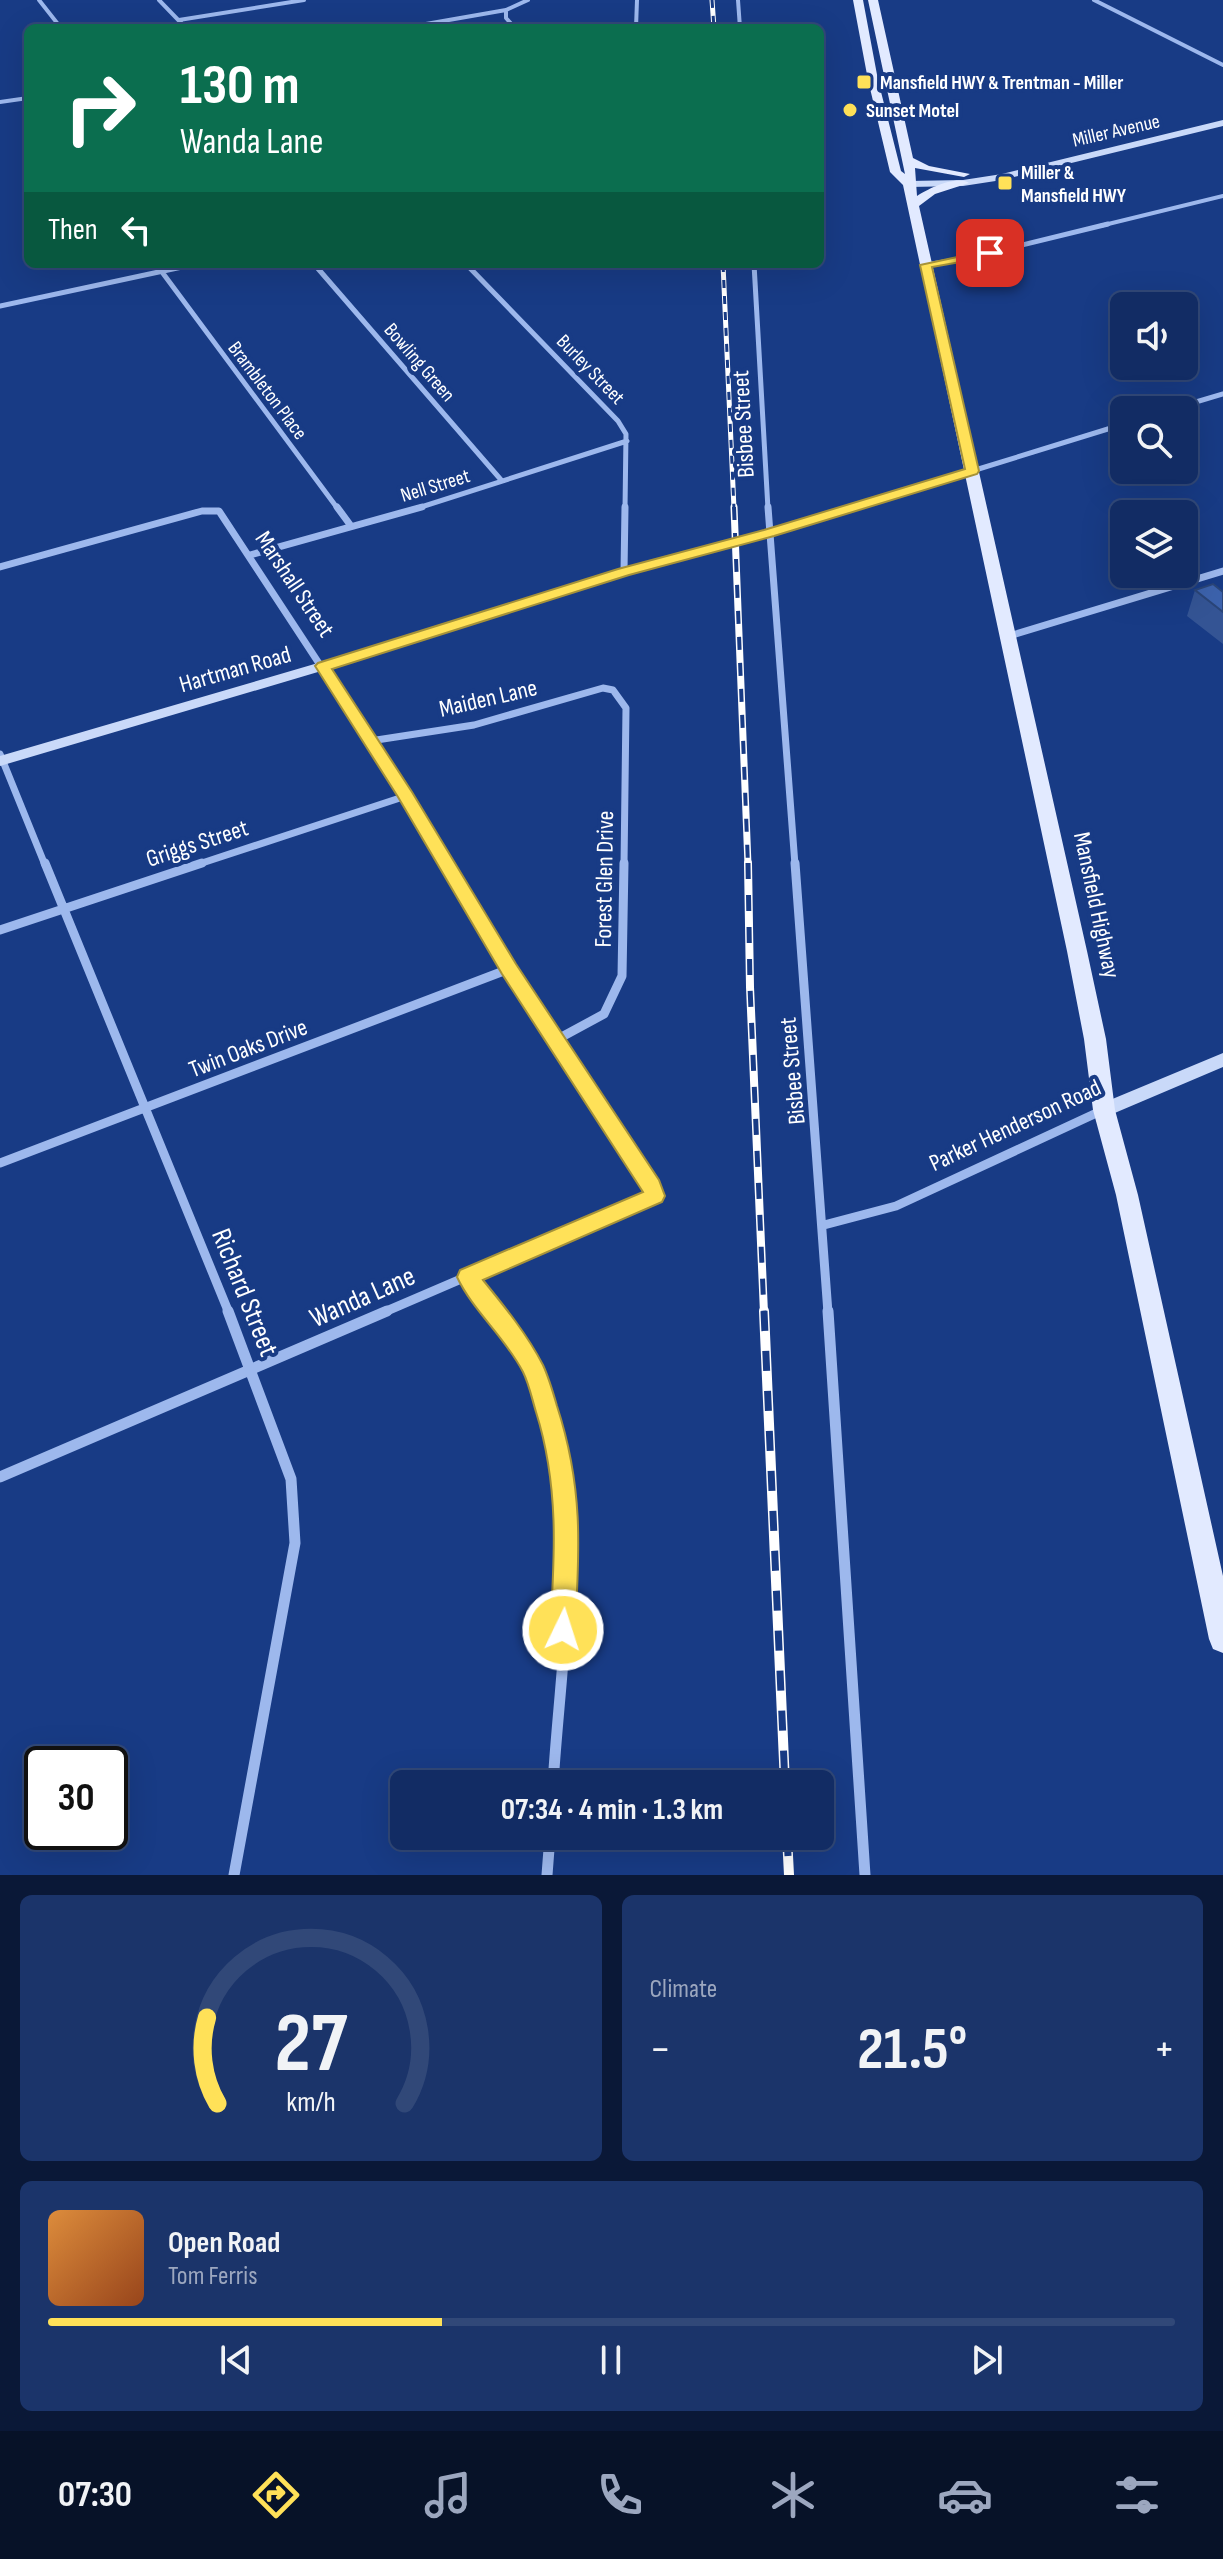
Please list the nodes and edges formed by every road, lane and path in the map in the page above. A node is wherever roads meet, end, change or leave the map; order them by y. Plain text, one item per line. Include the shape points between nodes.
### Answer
1 (39, 0) edge
2 (159, 0) edge
3 (304, 0) edge
4 (528, 0) edge
5 (637, 0) edge
6 (738, 0) edge
7 (858, 0) edge
8 (873, 0) edge
9 (1094, 0) edge
10 (506, 10) junction
11 (179, 20) junction
12 (58, 24) edge
13 (182, 24) edge
14 (426, 24) edge
15 (511, 24) edge
16 (636, 24) edge
17 (740, 24) edge
18 (1223, 65) edge
19 (873, 80) junction
20 (890, 80) junction
21 (24, 99) edge
22 (0, 102) edge
23 (1223, 123) edge
24 (908, 160) junction
25 (964, 179) junction
26 (910, 180) junction
27 (1223, 196) edge
28 (913, 205) junction
29 (926, 265) junction
30 (179, 268) edge
31 (317, 268) edge
32 (470, 268) edge
33 (754, 268) edge
34 (162, 272) junction
35 (1, 304) edge
36 (1223, 394) edge
37 (1198, 401) edge
38 (1110, 428) edge
39 (627, 441) junction
40 (972, 471) junction
41 (502, 481) junction
42 (351, 526) junction
43 (769, 533) junction
44 (250, 555) junction
45 (0, 567) edge
46 (1223, 571) edge
47 (624, 572) junction
48 (1006, 637) junction
49 (323, 666) junction
50 (613, 690) joint
51 (370, 741) junction
52 (1, 758) edge
53 (406, 796) junction
54 (62, 909) junction
55 (0, 930) edge
56 (509, 969) junction
57 (556, 1040) junction
58 (1223, 1060) edge
59 (145, 1109) junction
60 (1104, 1110) junction
61 (0, 1163) edge
62 (654, 1196) joint
63 (824, 1225) junction
64 (468, 1277) junction
65 (252, 1370) junction
66 (0, 1477) edge
67 (1223, 1639) edge
68 (554, 1770) edge
69 (549, 1850) edge
70 (234, 1875) edge
71 (547, 1875) edge
72 (865, 1875) edge

1 - 12 street
2 - 11 street
3 - 11 street
4 - 10 street
5 - 16 street
6 - 17 street
7 - 19 main road
8 - 20 main road, Mansfield Highway
9 - 18 street
10 - 14 street
10 - 15 street
11 - 13 street
19 - 20 main road
19 - 26 main road via 897,175
20 - 24 main road, Mansfield Highway
21 - 22 street
23 - 25 street, Miller Avenue via 1002,177
24 - 25 main road
24 - 26 main road, Mansfield Highway
25 - 26 street, Miller Avenue
25 - 28 main road
26 - 28 main road, Mansfield Highway
27 - 29 street
28 - 29 main road, Mansfield Highway
29 - 40 main road, Mansfield Highway
30 - 34 street
31 - 41 street, Bowling Green
32 - 39 street, Burley Street via 618,421
33 - 43 street, Bisbee Street
34 - 35 street
34 - 42 street, Brambleton Place
36 - 37 street
38 - 40 street, Hartman Road
39 - 41 street, Nell Street
39 - 47 street, Burley Street
40 - 43 street, Hartman Road
40 - 48 main road, Mansfield Highway
41 - 42 street, Nell Street
42 - 44 street, Nell Street
43 - 47 street, Hartman Road
43 - 63 street, Bisbee Street
44 - 45 street, Marshall Street via 219,511 202,511
44 - 49 street, Marshall Street
46 - 48 street
47 - 49 street, Hartman Road
48 - 60 main road, Mansfield Highway via 1095,1039
49 - 51 street, Marshall Street
49 - 52 street, Hartman Road
50 - 51 street, Maiden Lane via 603,688 474,725
50 - 57 street, Forest Glen Drive via 626,708 622,976 604,1014
51 - 53 street, Marshall Street
52 - 54 street, Richard Street
53 - 54 street, Griggs Street
53 - 56 street, Marshall Street
54 - 55 street, Griggs Street
54 - 59 street, Richard Street
56 - 57 street, Marshall Street
56 - 59 street, Twin Oaks Drive
57 - 62 street, Marshall Street
58 - 60 street, Parker Henderson Road
59 - 61 street, Twin Oaks Drive
59 - 65 street, Richard Street
60 - 63 street, Parker Henderson Road via 896,1206
60 - 67 main road, Mansfield Highway
62 - 64 street, Wanda Lane
63 - 72 street, Bisbee Street
64 - 65 street, Wanda Lane
64 - 68 street via 535,1371 565,1481 568,1538
65 - 66 street, Wanda Lane
65 - 70 street, Richard Street via 291,1479 295,1543
69 - 71 street

